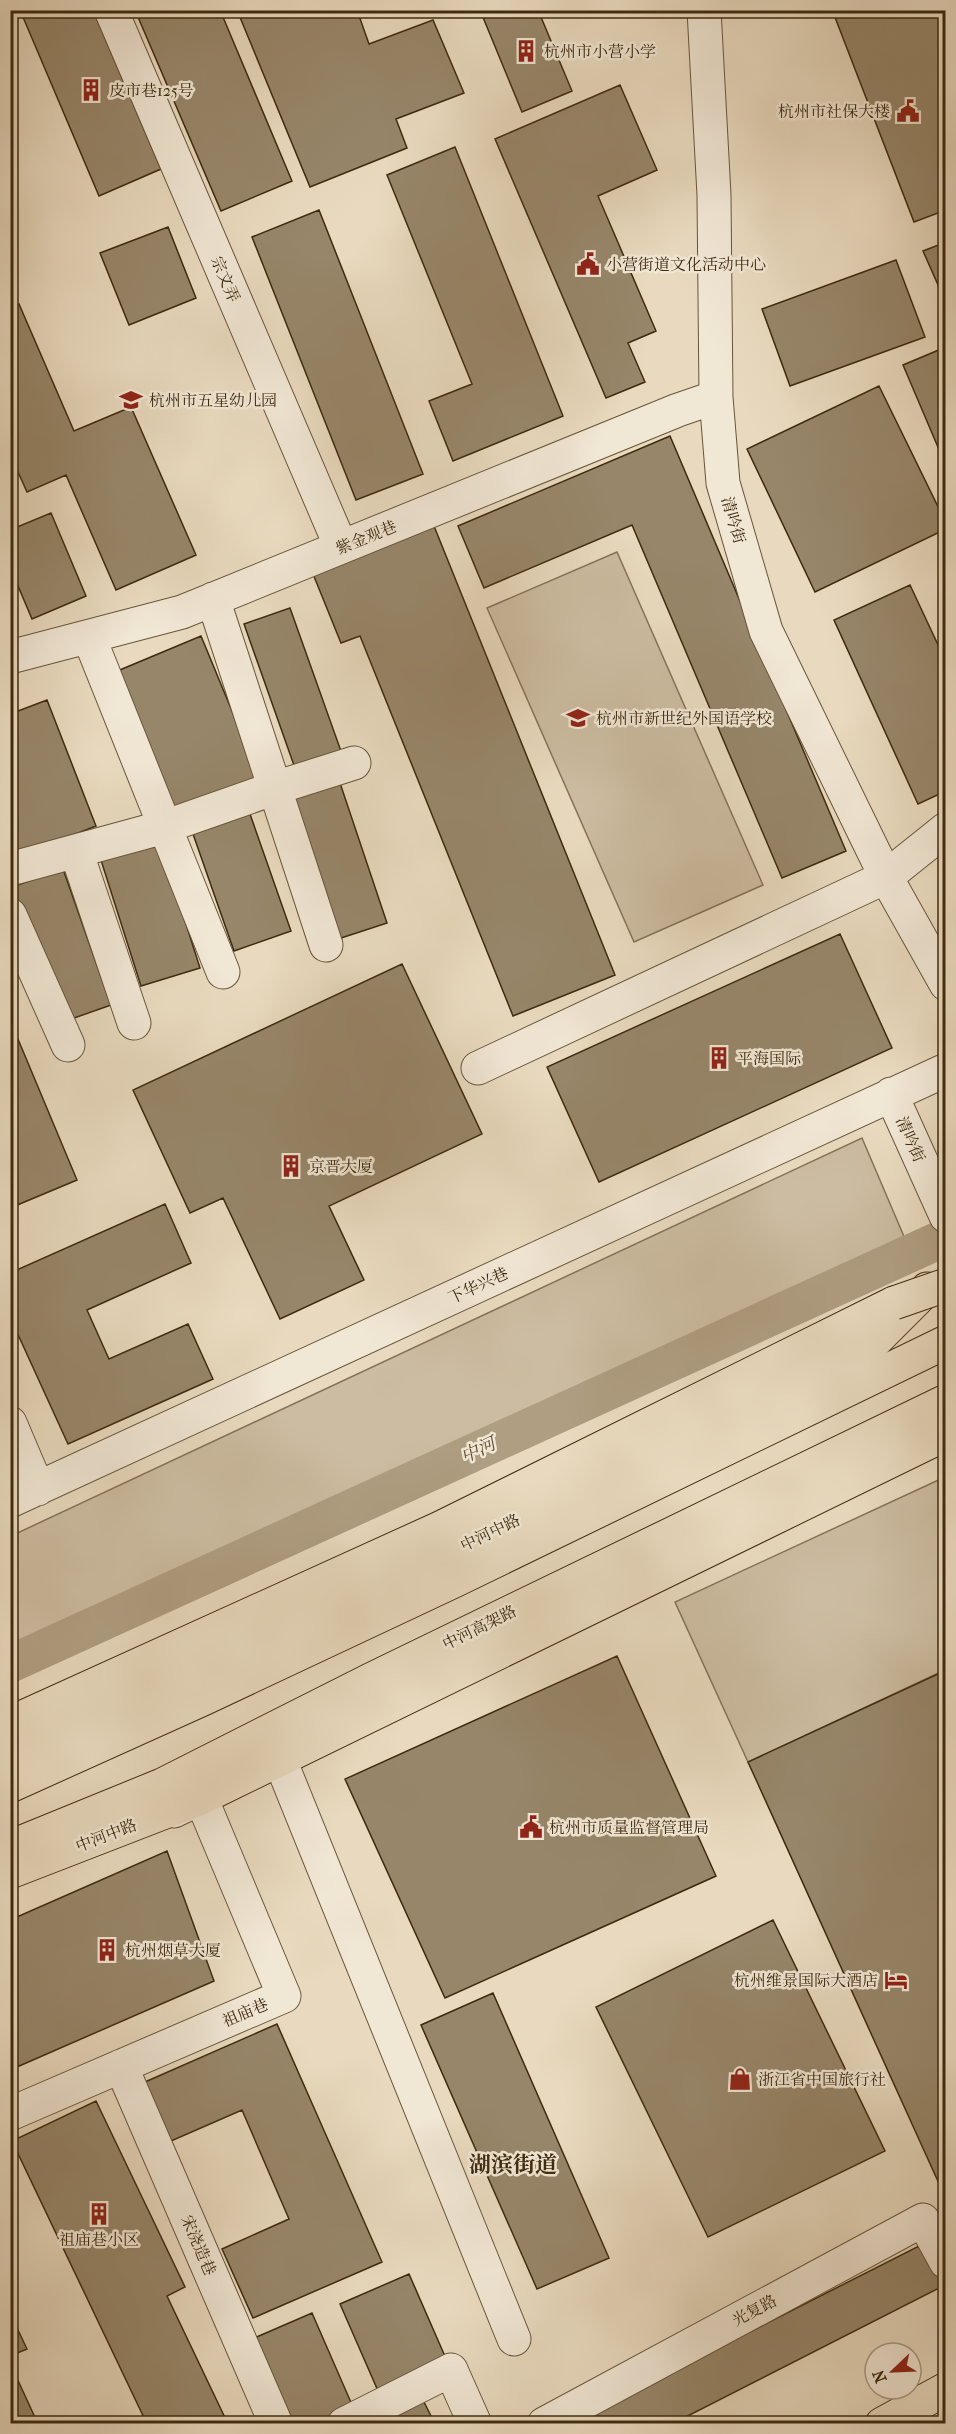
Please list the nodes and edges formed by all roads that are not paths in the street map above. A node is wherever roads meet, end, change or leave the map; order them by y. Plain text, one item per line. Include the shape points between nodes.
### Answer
1 (111, 10) edge
2 (704, 10) edge
3 (716, 397) junction
4 (341, 547) junction
5 (213, 599) junction
6 (89, 637) junction
7 (10, 657) edge
8 (354, 763) dead end
9 (274, 788) junction
10 (164, 827) junction
11 (945, 829) edge
12 (76, 851) junction
13 (10, 869) edge
14 (886, 877) junction
15 (10, 915) edge
16 (326, 945) dead end
17 (223, 972) dead end
18 (945, 984) edge
19 (134, 1023) dead end
20 (68, 1045) dead end
21 (478, 1068) dead end
22 (945, 1070) edge
23 (891, 1094) junction
24 (945, 1216) edge
25 (945, 1270) edge
26 (945, 1285) edge
27 (945, 1342) edge
28 (945, 1401) edge
29 (10, 1424) edge
30 (945, 1434) edge
31 (24, 1495) edge
32 (10, 1723) edge
33 (10, 1757) edge
34 (280, 1760) junction
35 (10, 1786) edge
36 (201, 1798) junction
37 (10, 1847) edge
38 (10, 1872) edge
39 (10, 1888) edge
40 (121, 2066) junction
41 (10, 2114) edge
42 (945, 2262) edge
43 (514, 2339) dead end
44 (945, 2389) edge
45 (276, 2424) edge
46 (344, 2424) edge
47 (475, 2424) edge
48 (544, 2424) edge
49 (882, 2424) edge

1 - 4 street, 宗文弄
2 - 3 street, 清吟街 via 714,195
3 - 4 street, 紫金观巷
3 - 14 street, 清吟街 via 723,483 766,631
4 - 5 street, 紫金观巷
5 - 6 street, 紫金观巷 via 182,612
5 - 9 street
6 - 7 street, 紫金观巷
6 - 10 street
8 - 9 street
9 - 10 street
9 - 16 street
10 - 12 street
10 - 17 street
11 - 14 street
12 - 13 street
12 - 19 street
14 - 18 street, 清吟街
14 - 21 street
15 - 20 street
22 - 23 street, 下华兴巷
23 - 24 street, 清吟街
23 - 31 street, 下华兴巷
25 - 33 main road, 中河中路 via 870,1346 443,1556
26 - 32 main road, bridge via 894,1304 440,1528
27 - 35 main road via 454,1581
28 - 37 main road, 中河高架路 via 162,1785
29 - 31 street
30 - 34 main road, 中河中路
34 - 36 main road, 中河中路
34 - 43 street
36 - 38 main road, 中河中路
36 - 39 street
36 - 40 street, 祖庙巷 via 284,1996
40 - 41 street, 祖庙巷
40 - 45 street, 宋浇造巷
42 - 48 street, 光复路 via 923,2220
44 - 49 main road
46 - 47 street via 451,2370

